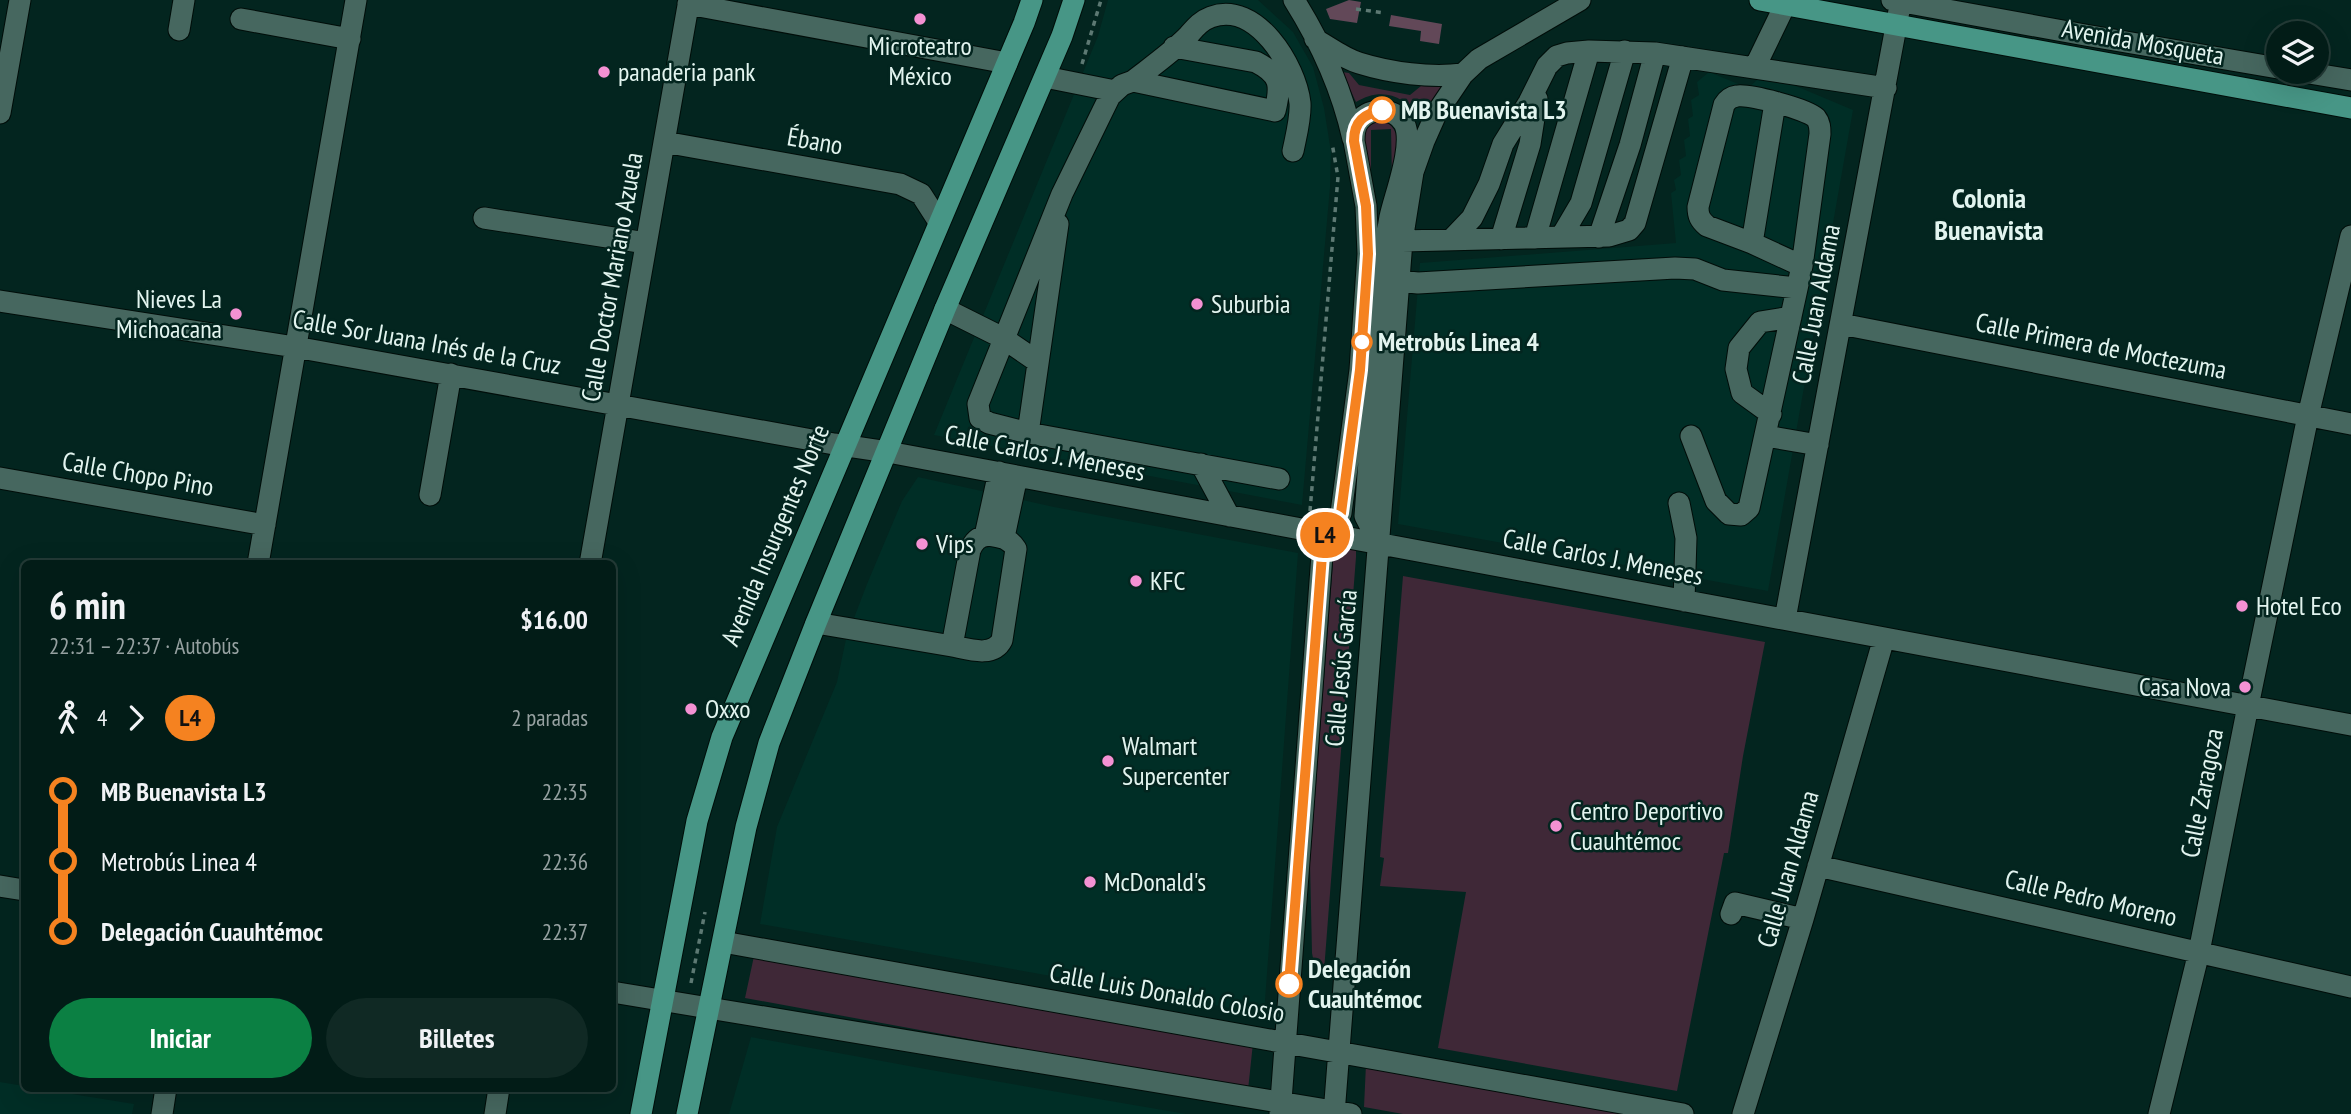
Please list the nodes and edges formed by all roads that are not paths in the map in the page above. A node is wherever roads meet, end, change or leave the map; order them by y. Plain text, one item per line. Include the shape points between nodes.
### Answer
1 (20, 0) edge
2 (184, 0) edge
3 (356, 0) edge
4 (1032, 0) edge
5 (1074, 0) edge
6 (1294, 0) edge
7 (1580, 0) edge
8 (1760, 0) edge
9 (1898, 1) edge
10 (688, 2) edge
11 (1785, 5) junction
12 (240, 19) dead end
13 (1897, 25) junction
14 (179, 30) dead end
15 (1315, 38) junction
16 (350, 39) junction
17 (1181, 42) junction
18 (1589, 51) junction
19 (1625, 51) junction
20 (1655, 52) junction
21 (1683, 57) junction
22 (1007, 63) junction
23 (2266, 66) edge
24 (1755, 67) junction
25 (1463, 74) junction
26 (2329, 76) edge
27 (1045, 77) junction
28 (1542, 77) junction
29 (2351, 80) edge
30 (1124, 86) junction
31 (1886, 88) junction
32 (1775, 103) junction
33 (2351, 108) edge
34 (0, 113) edge
35 (1354, 141) junction
36 (664, 142) junction
37 (1293, 151) dead end
38 (1062, 194) junction
39 (484, 218) dead end
40 (939, 222) junction
41 (2351, 236) edge
42 (1561, 237) junction
43 (1599, 237) junction
44 (1535, 238) junction
45 (1501, 239) junction
46 (1451, 240) junction
47 (1402, 241) junction
48 (646, 243) junction
49 (1752, 243) junction
50 (1802, 266) junction
51 (1398, 281) junction
52 (1797, 288) junction
53 (0, 301) edge
54 (948, 303) junction
55 (1791, 317) junction
56 (1841, 324) junction
57 (1007, 329) junction
58 (1042, 332) junction
59 (295, 347) junction
60 (1038, 362) junction
61 (451, 374) junction
62 (618, 404) junction
63 (2308, 416) junction
64 (2351, 424) edge
65 (1768, 425) junction
66 (1028, 433) junction
67 (1691, 436) dead end
68 (1819, 439) junction
69 (844, 446) junction
70 (888, 452) junction
71 (1200, 464) junction
72 (1008, 474) junction
73 (0, 478) edge
74 (1279, 479) dead end
75 (429, 495) dead end
76 (1679, 503) dead end
77 (1229, 516) junction
78 (265, 525) junction
79 (1317, 532) junction
80 (994, 536) junction
81 (1379, 543) junction
82 (259, 560) edge
83 (591, 560) edge
84 (1684, 601) junction
85 (1785, 619) junction
86 (816, 623) junction
87 (1884, 638) junction
88 (952, 646) junction
89 (2248, 706) junction
90 (2351, 724) edge
91 (1818, 866) junction
92 (0, 886) edge
93 (21, 890) edge
94 (1731, 914) dead end
95 (1804, 919) junction
96 (723, 942) junction
97 (2199, 951) junction
98 (2351, 987) edge
99 (616, 993) edge
100 (663, 1000) junction
101 (709, 1006) junction
102 (1284, 1042) junction
103 (1338, 1052) junction
104 (165, 1092) edge
105 (498, 1092) edge
106 (1280, 1108) edge
107 (1340, 1113) edge
108 (1671, 1113) edge
109 (162, 1114) edge
110 (495, 1114) edge
111 (641, 1114) edge
112 (687, 1114) edge
113 (1743, 1114) edge
114 (2160, 1114) edge

1 - 34 street
2 - 14 street
3 - 16 street
4 - 22 main road, Avenida Insurgentes Norte
5 - 27 main road
6 - 15 street
7 - 25 street, Calle Jesús García via 1511,38
8 - 11 main road, Avenida Mosqueta
9 - 13 street, Calle Juan Aldama
9 - 23 street
10 - 22 street
10 - 36 street, Calle Doctor Mariano Azuela
11 - 13 main road, Avenida Mosqueta
11 - 24 street
12 - 16 street
13 - 31 street, Calle Juan Aldama
13 - 33 main road, Avenida Mosqueta
15 - 25 street via 1358,63 1428,76
15 - 35 street via 1342,96
16 - 59 street
17 - 30 street
17 - 30 street via 1267,67 1280,89 1275,111
17 - 37 street via 1197,24 1230,14 1249,19 1267,36 1288,64 1298,93
18 - 19 street
18 - 28 street via 1557,56
18 - 44 street
19 - 20 street
19 - 42 street via 1581,203
20 - 21 street
20 - 43 street
21 - 24 street
21 - 43 street via 1635,223 1620,234
22 - 40 main road, Avenida Insurgentes Norte
24 - 31 street
25 - 47 street, Calle Jesús García via 1424,141 1413,172
26 - 29 street
27 - 30 street
27 - 54 main road
28 - 45 street via 1530,144
28 - 46 street via 1503,144 1472,218
30 - 38 street
31 - 56 street, Calle Juan Aldama
32 - 49 street
32 - 49 street via 1742,96 1728,99 1698,207 1707,226
32 - 50 street via 1810,114 1820,126
35 - 79 street via 1366,206 1368,254 1360,370 1341,513 1335,525
35 - 81 street via 1359,120 1382,110 1401,118 1407,128 1383,265 1365,516
36 - 40 street, Ébano via 900,184 921,194
36 - 48 street, Calle Doctor Mariano Azuela
38 - 57 street
38 - 58 street
39 - 48 street
40 - 69 main road, Avenida Insurgentes Norte
41 - 63 street, Calle Zaragoza
42 - 43 street
42 - 44 street
44 - 45 street
45 - 46 street
46 - 47 street
47 - 51 street, Calle Jesús García
48 - 62 street, Calle Doctor Mariano Azuela
49 - 50 street
50 - 52 street
51 - 52 street via 1675,268 1695,269 1723,280
51 - 81 street, Calle Jesús García
52 - 55 street
53 - 59 street, Calle Sor Juana Inés de la Cruz
54 - 57 street
54 - 70 main road
55 - 65 street
55 - 65 street via 1760,322 1739,348 1736,369 1742,393
56 - 63 street, Calle Primera de Moctezuma
56 - 68 street, Calle Juan Aldama
57 - 58 street
57 - 60 street
57 - 66 street via 978,411 989,423
58 - 60 street
59 - 61 street, Calle Sor Juana Inés de la Cruz
59 - 78 street
60 - 66 street
61 - 62 street, Calle Sor Juana Inés de la Cruz
61 - 75 street
62 - 69 street, Calle Sor Juana Inés de la Cruz
62 - 83 street, Calle Doctor Mariano Azuela
63 - 64 street, Calle Primera de Moctezuma
63 - 89 street, Calle Zaragoza
65 - 67 street via 1749,508 1741,515 1729,514 1716,501
65 - 68 street
66 - 71 street
68 - 85 street, Calle Juan Aldama
69 - 70 street, Calle Carlos J. Meneses
69 - 100 main road, Avenida Insurgentes Norte via 712,765
70 - 72 street, Calle Carlos J. Meneses
70 - 86 main road
71 - 74 street
71 - 77 street
72 - 77 street, Calle Carlos J. Meneses
72 - 80 street
73 - 78 street, Calle Chopo Pino
76 - 84 street via 1686,538
77 - 79 street, Calle Carlos J. Meneses
78 - 82 street
79 - 81 street, Calle Carlos J. Meneses
79 - 102 street, Calle Jesús García
80 - 88 street via 974,542 970,550
80 - 88 street via 1016,549 999,646 986,651
81 - 84 street, Calle Carlos J. Meneses
81 - 103 street, Calle Jesús García
84 - 85 street, Calle Carlos J. Meneses
85 - 87 street, Calle Carlos J. Meneses
86 - 88 street
86 - 96 main road via 759,775
87 - 89 street, Calle Carlos J. Meneses
87 - 91 street, Calle Juan Aldama
89 - 90 street, Calle Carlos J. Meneses
89 - 97 street, Calle Zaragoza
91 - 95 street, Calle Juan Aldama
91 - 97 street, Calle Pedro Moreno
92 - 93 street
94 - 95 street via 1735,903
95 - 113 street, Calle Juan Aldama
96 - 101 main road
96 - 102 street, Calle Luis Donaldo Colosio
97 - 98 street, Calle Pedro Moreno
97 - 114 street, Calle Zaragoza
99 - 100 street
100 - 101 street
100 - 111 main road, Avenida Insurgentes Norte
101 - 106 street
101 - 112 main road
102 - 103 street, Calle Luis Donaldo Colosio
102 - 106 street, Calle Jesús García
103 - 107 street, Calle Jesús García
103 - 108 street, Calle Luis Donaldo Colosio
104 - 109 street
105 - 110 street
106 - 107 street

